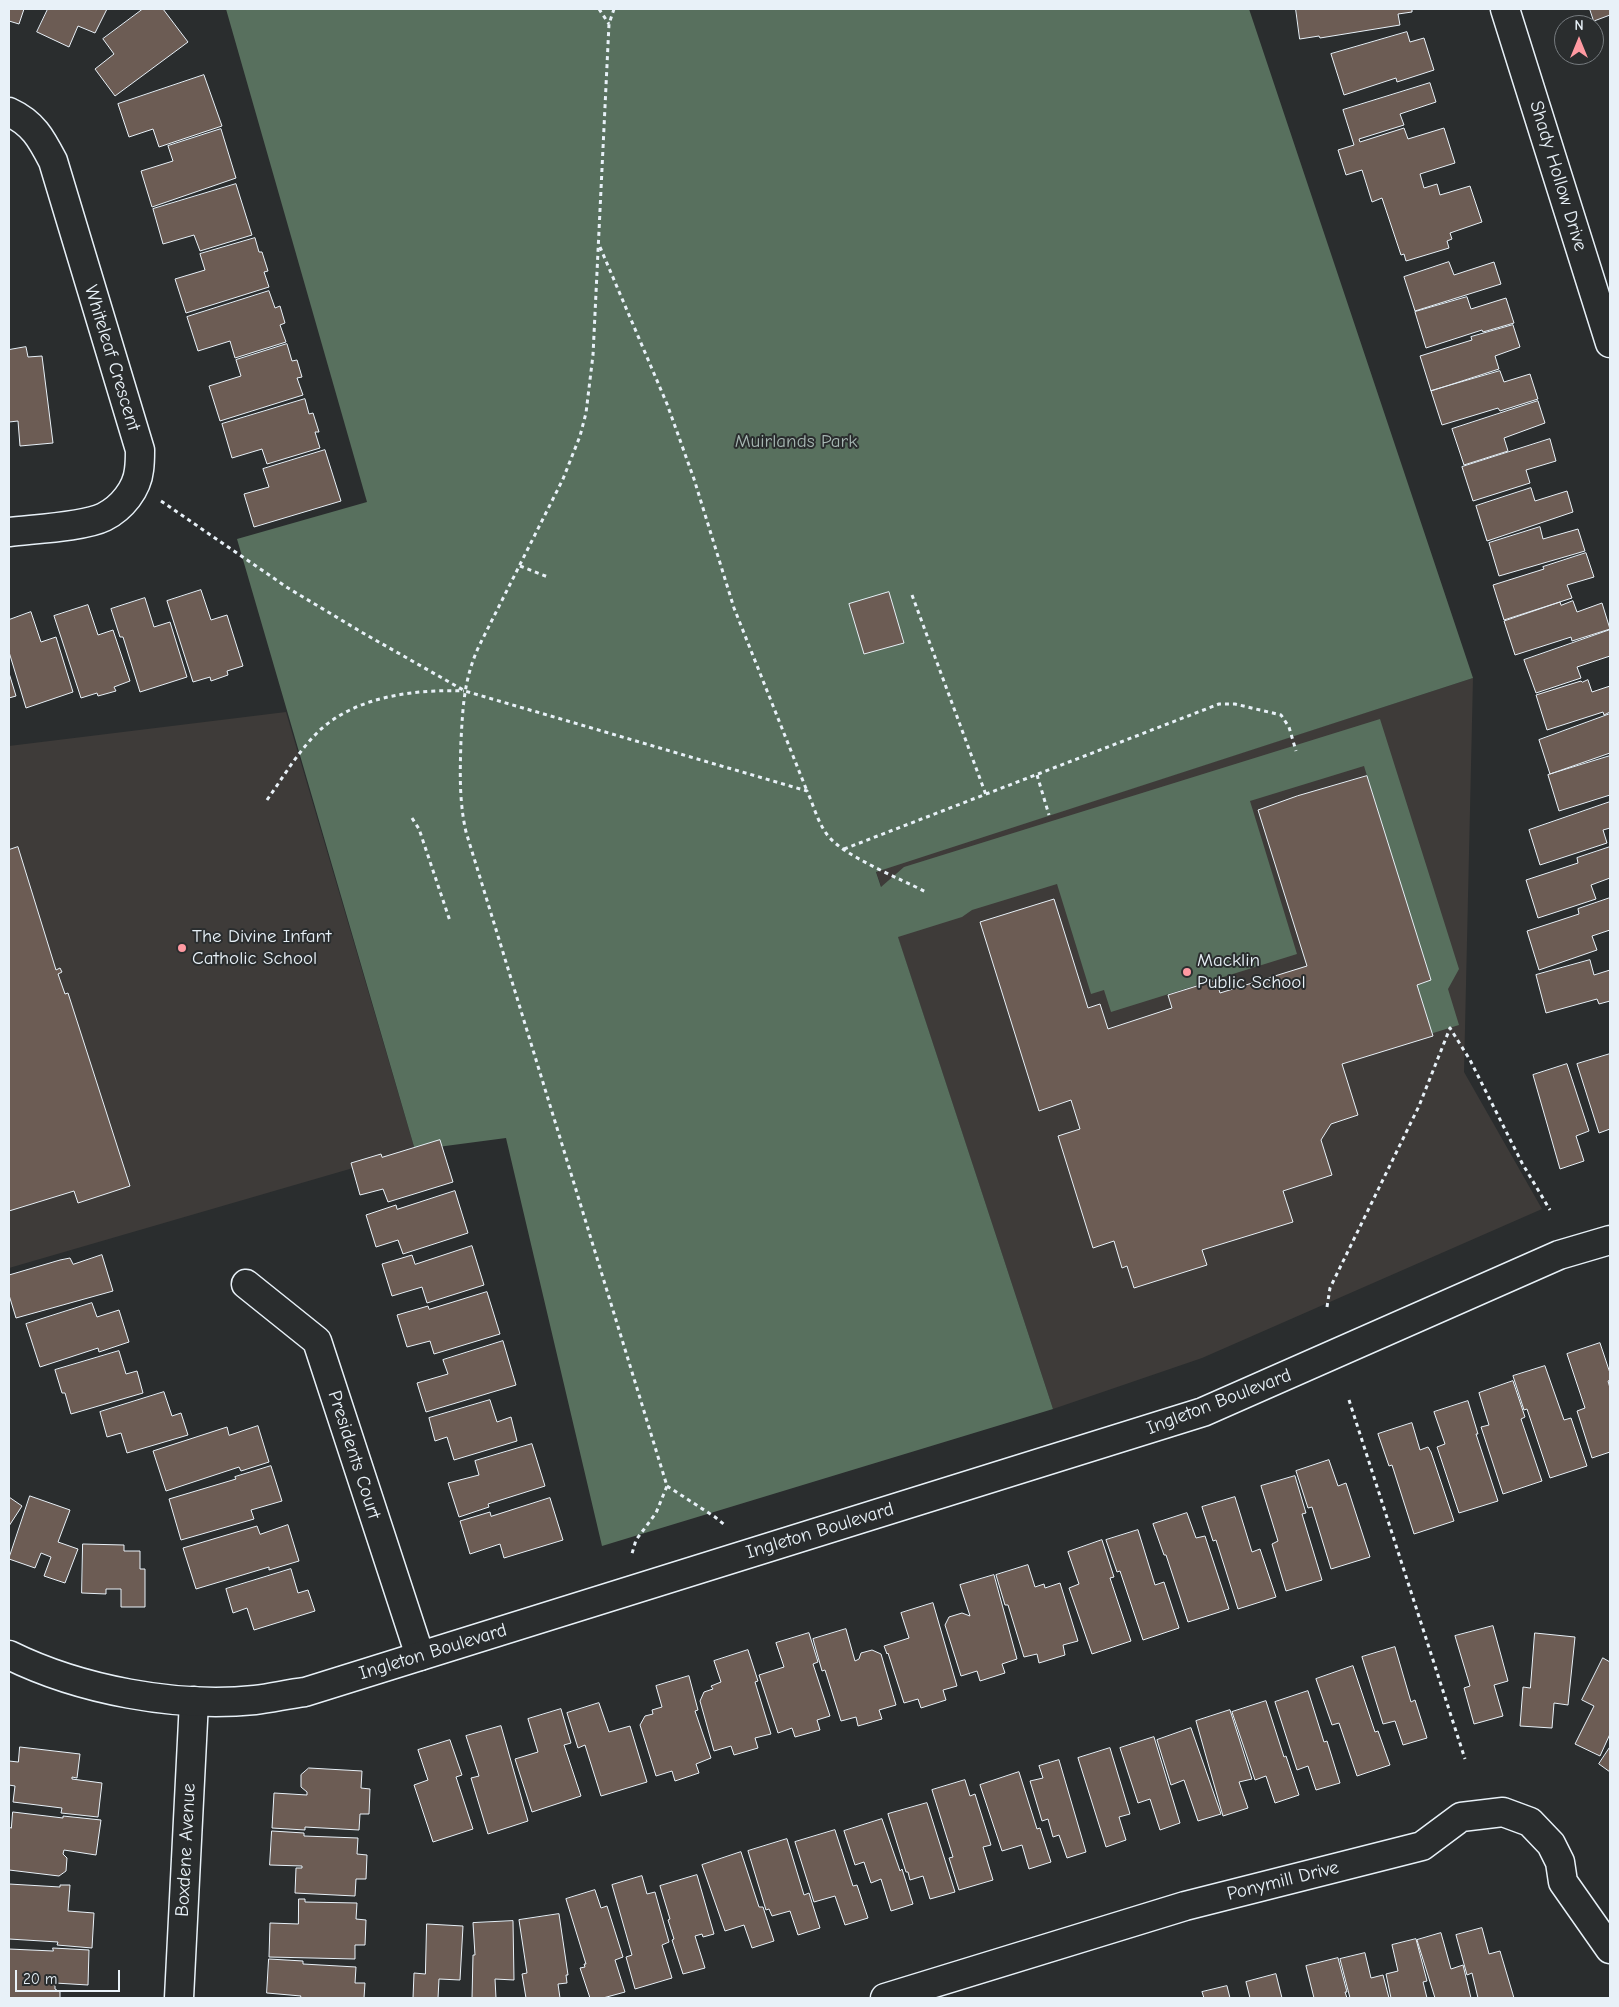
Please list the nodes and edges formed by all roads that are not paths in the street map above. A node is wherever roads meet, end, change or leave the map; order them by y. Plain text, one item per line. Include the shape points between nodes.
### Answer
1 (1505, 9) edge
2 (9, 112) edge
3 (1610, 343) edge
4 (9, 532) edge
5 (1610, 1240) edge
6 (246, 1284) dead end
7 (9, 1655) edge
8 (420, 1656) junction
9 (194, 1701) junction
10 (1610, 1949) edge
11 (178, 1998) edge
12 (885, 1998) edge

1 - 3 street, Shady Hollow Drive
2 - 4 street, Whiteleaf Crescent via 22,118 41,137 53,161 140,450 136,484 126,500 103,518
5 - 8 street, Ingleton Boulevard via 1559,1256 1203,1412
6 - 8 street, Presidents Court via 317,1341
7 - 9 street, Ingleton Boulevard via 60,1676 120,1692
8 - 9 street, Ingleton Boulevard via 304,1692 256,1700
9 - 11 street, Boxdene Avenue
10 - 12 street, Ponymill Drive via 1563,1882 1560,1862 1551,1844 1530,1822 1503,1812 1461,1817 1422,1846 1185,1906

